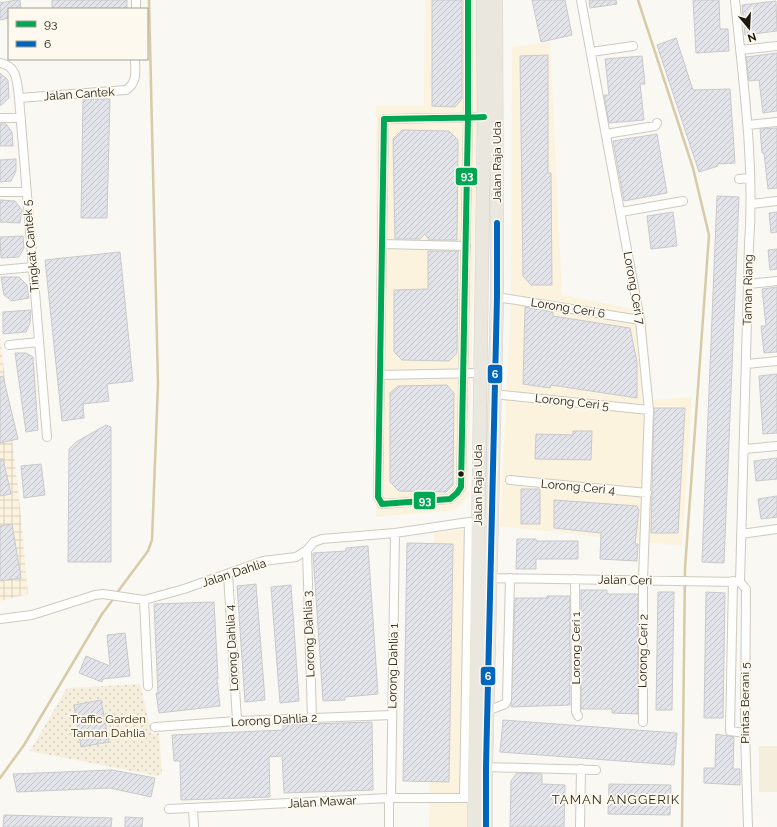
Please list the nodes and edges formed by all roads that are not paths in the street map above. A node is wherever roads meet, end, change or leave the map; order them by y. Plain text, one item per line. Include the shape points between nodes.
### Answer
1 (468, 0) edge
2 (483, 0) edge
3 (581, 0) edge
4 (735, 0) edge
5 (498, 3) edge
6 (633, 46) dead end
7 (777, 46) edge
8 (740, 50) junction
9 (591, 52) junction
10 (135, 60) edge
11 (0, 63) edge
12 (19, 98) junction
13 (468, 117) junction
14 (484, 117) junction
15 (0, 118) edge
16 (21, 118) junction
17 (777, 122) edge
18 (657, 123) dead end
19 (748, 125) junction
20 (606, 134) junction
21 (750, 178) junction
22 (739, 179) dead end
23 (0, 192) edge
24 (27, 192) junction
25 (683, 201) dead end
26 (777, 201) edge
27 (752, 204) junction
28 (621, 212) junction
29 (382, 244) junction
30 (466, 246) junction
31 (33, 267) junction
32 (0, 270) edge
33 (777, 281) edge
34 (749, 284) junction
35 (497, 297) junction
36 (640, 320) junction
37 (39, 342) junction
38 (9, 345) dead end
39 (777, 361) edge
40 (747, 364) junction
41 (463, 373) junction
42 (479, 373) junction
43 (380, 374) junction
44 (494, 394) junction
45 (649, 410) junction
46 (48, 437) dead end
47 (777, 446) edge
48 (744, 449) junction
49 (510, 480) dead end
50 (647, 493) junction
51 (479, 522) junction
52 (777, 529) edge
53 (395, 534) junction
54 (741, 534) junction
55 (307, 550) junction
56 (228, 574) junction
57 (484, 578) junction
58 (510, 578) junction
59 (576, 579) junction
60 (643, 580) junction
61 (736, 581) junction
62 (144, 600) junction
63 (0, 619) edge
64 (148, 686) dead end
65 (487, 711) junction
66 (392, 715) junction
67 (578, 716) dead end
68 (312, 718) junction
69 (236, 721) junction
70 (643, 722) dead end
71 (155, 727) dead end
72 (745, 733) junction
73 (486, 767) junction
74 (581, 769) junction
75 (596, 770) dead end
76 (390, 798) junction
77 (469, 798) junction
78 (193, 808) junction
79 (169, 809) dead end
80 (194, 827) edge
81 (389, 827) edge
82 (474, 827) edge
83 (486, 827) edge
84 (580, 827) edge
85 (748, 827) edge

1 - 13 street, Jalan Raja Uda
2 - 14 main road, Jalan Raja Uda
3 - 9 street, Lorong Ceri 7
4 - 8 street, Taman Riang
5 - 35 main road, Jalan Raja Uda
6 - 9 street
7 - 8 street
8 - 19 street, Taman Riang
9 - 20 street, Lorong Ceri 7
10 - 12 street, Jalan Cantek via 136,78 133,86 126,90
11 - 12 street, Tingkat Cantek 5 via 7,64 15,72
12 - 16 street, Tingkat Cantek 5
13 - 14 street
13 - 29 street, Jalan Raja Uda via 384,119
13 - 30 street, Jalan Raja Uda
14 - 42 main road, Jalan Raja Uda
15 - 16 street
16 - 24 street, Tingkat Cantek 5
17 - 19 street
18 - 20 street via 655,126
19 - 21 street, Taman Riang
20 - 28 street, Lorong Ceri 7
21 - 22 street
21 - 27 street, Taman Riang
23 - 24 street
24 - 31 street, Tingkat Cantek 5
25 - 28 street
26 - 27 street
27 - 34 street, Taman Riang
28 - 36 street, Lorong Ceri 7
29 - 30 street
29 - 43 street, Jalan Raja Uda
30 - 41 street, Jalan Raja Uda
31 - 32 street
31 - 37 street, Tingkat Cantek 5
33 - 34 street
34 - 40 street, Taman Riang
35 - 36 street, Lorong Ceri 6
35 - 44 main road, Jalan Raja Uda
36 - 45 street, Lorong Ceri 7
37 - 38 street
37 - 46 street, Tingkat Cantek 5
39 - 40 street
40 - 48 street, Taman Riang
41 - 42 street
41 - 43 street
41 - 43 street, Jalan Raja Uda via 462,487 450,499 382,504
42 - 51 main road, Jalan Raja Uda
44 - 45 street, Lorong Ceri 5
44 - 51 main road, Jalan Raja Uda
45 - 50 street, Lorong Ceri 7
47 - 48 street
48 - 54 street, Taman Riang
49 - 50 street, Lorong Ceri 4
50 - 60 street, Lorong Ceri 7
51 - 53 street, Jalan Dahlia
51 - 57 main road, Jalan Raja Uda
51 - 77 street
52 - 54 street
53 - 55 street, Jalan Dahlia via 322,539 314,542
53 - 66 street, Lorong Dahlia 1
54 - 61 street, Taman Riang
55 - 56 street, Jalan Dahlia via 296,557 263,561
55 - 68 street, Lorong Dahlia 3
56 - 62 street, Jalan Dahlia
56 - 69 street, Lorong Dahlia 4
57 - 58 street, Jalan Ceri
57 - 65 main road, Jalan Raja Uda
57 - 77 main road, Jalan Raja Uda
58 - 59 street, Jalan Ceri
58 - 65 street via 506,700 505,704
59 - 60 street, Jalan Ceri
59 - 67 street, Lorong Ceri 1
60 - 61 street, Jalan Ceri
60 - 70 street, Lorong Ceri 2
61 - 72 street, Pintas Berani 5 via 746,590
61 - 72 street, Taman Riang via 730,731
62 - 63 street, Jalan Dahlia via 103,594 32,615
62 - 64 street
65 - 73 main road, Jalan Raja Uda
66 - 68 street, Lorong Dahlia 2
66 - 76 street, Lorong Dahlia 1
68 - 69 street, Lorong Dahlia 2
69 - 71 street, Lorong Dahlia 2
72 - 85 street, Pintas Berani 5
73 - 74 street
73 - 83 main road, Jalan Raja Uda
74 - 75 street
74 - 84 street
76 - 77 street, Jalan Mawar
76 - 78 street, Jalan Mawar
76 - 81 street, Lorong Dahlia 1
77 - 82 main road, Jalan Raja Uda
78 - 79 street, Jalan Mawar
78 - 80 street

